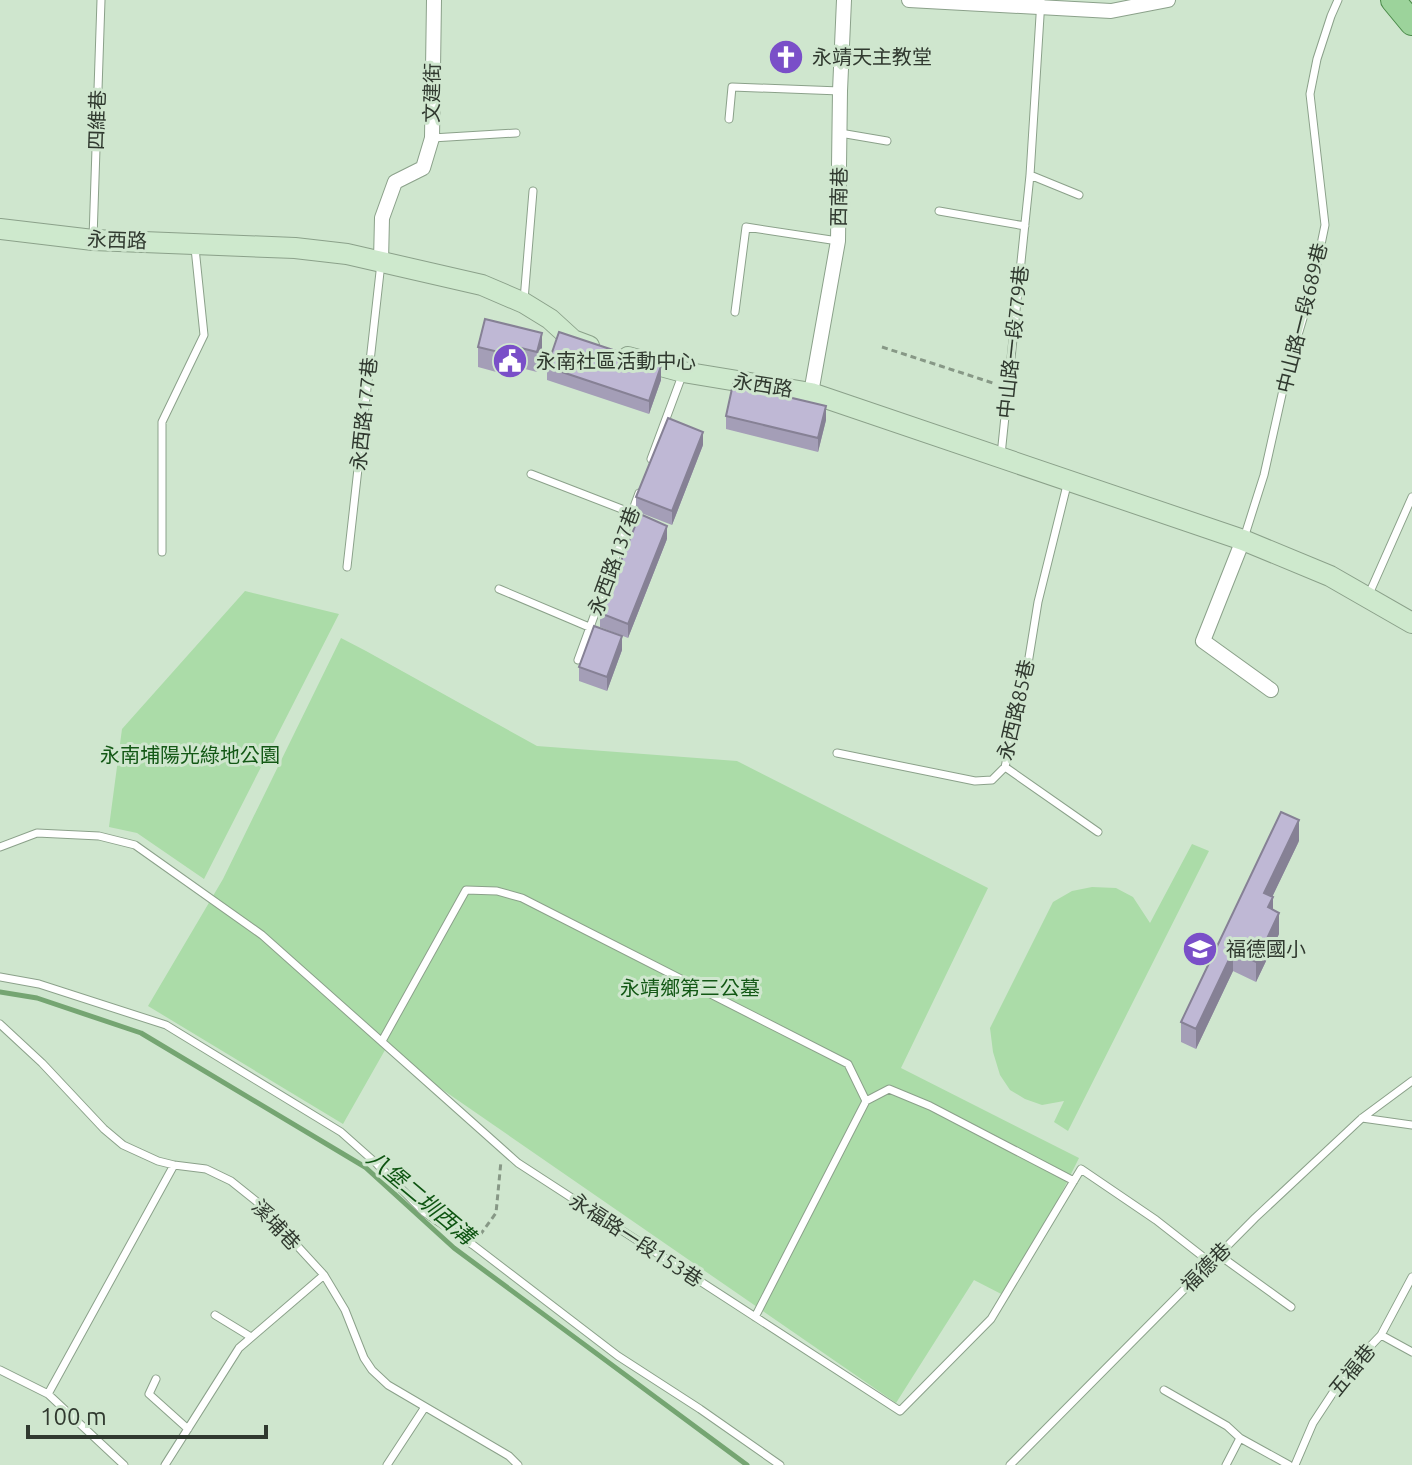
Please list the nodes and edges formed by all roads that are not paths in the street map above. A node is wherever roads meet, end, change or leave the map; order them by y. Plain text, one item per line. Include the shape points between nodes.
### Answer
1 (101, 0) edge
2 (434, 0) edge
3 (844, 0) edge
4 (909, 0) edge
5 (1168, 0) edge
6 (1338, 0) edge
7 (1393, 0) edge
8 (1040, 4) edge
9 (1412, 23) edge
10 (840, 91) junction
11 (729, 119) dead end
12 (516, 133) dead end
13 (840, 133) junction
14 (432, 138) junction
15 (887, 141) dead end
16 (1030, 175) junction
17 (533, 191) dead end
18 (1079, 195) dead end
19 (939, 211) dead end
20 (1025, 226) junction
21 (0, 229) edge
22 (93, 240) junction
23 (838, 241) junction
24 (194, 243) junction
25 (381, 261) junction
26 (524, 303) junction
27 (735, 312) dead end
28 (683, 372) junction
29 (811, 393) junction
30 (1001, 458) junction
31 (647, 471) edge
32 (531, 474) dead end
33 (1068, 481) junction
34 (642, 485) edge
35 (1412, 497) edge
36 (632, 513) junction
37 (1243, 540) junction
38 (162, 552) dead end
39 (347, 567) dead end
40 (499, 589) dead end
41 (1368, 598) junction
42 (1412, 623) edge
43 (589, 627) junction
44 (578, 660) edge
45 (1271, 690) dead end
46 (837, 753) dead end
47 (1005, 767) junction
48 (1098, 832) dead end
49 (0, 847) edge
50 (0, 977) edge
51 (1, 1028) edge
52 (382, 1041) junction
53 (1412, 1081) edge
54 (866, 1101) junction
55 (1362, 1118) junction
56 (1412, 1125) edge
57 (174, 1165) junction
58 (1074, 1181) junction
59 (1219, 1255) junction
60 (1211, 1263) junction
61 (324, 1275) junction
62 (1412, 1277) edge
63 (1291, 1307) dead end
64 (215, 1315) dead end
65 (755, 1317) junction
66 (1381, 1335) junction
67 (251, 1337) junction
68 (1412, 1352) edge
69 (0, 1370) edge
70 (156, 1379) dead end
71 (1164, 1390) dead end
72 (48, 1394) junction
73 (425, 1407) junction
74 (188, 1429) junction
75 (1240, 1438) junction
76 (124, 1465) edge
77 (165, 1465) edge
78 (387, 1465) edge
79 (518, 1465) edge
80 (780, 1465) edge
81 (1010, 1465) edge
82 (1226, 1465) edge
83 (1292, 1465) edge

1 - 22 lane, 四維巷
2 - 14 street, 文建街
3 - 10 street, 西南巷
4 - 8 street
5 - 8 street via 1111,11
6 - 37 lane, 中山路一段689巷 via 1310,94 1325,225
7 - 9 main road
8 - 16 lane, 中山路一段779巷
10 - 11 lane via 732,87
10 - 13 street, 西南巷
12 - 14 lane
13 - 15 lane
13 - 23 street, 西南巷
14 - 25 street, 文建街 via 423,168 395,182 382,218
16 - 18 lane
16 - 20 lane, 中山路一段779巷
17 - 26 lane
19 - 20 lane
20 - 30 lane, 中山路一段779巷
21 - 22 street, 永西路
22 - 24 street, 永西路
23 - 27 lane via 746,227
23 - 29 street, 西南巷
24 - 25 street, 永西路 via 295,248
24 - 38 lane via 204,335 162,422
25 - 26 street, 永西路 via 482,285
25 - 39 lane, 永西路177巷
26 - 28 street, 永西路 via 573,340
28 - 29 street, 永西路
28 - 31 lane
29 - 30 street, 永西路
30 - 33 street, 永西路
32 - 36 lane
33 - 37 street, 永西路
33 - 47 lane, 永西路85巷
34 - 36 lane, 永西路137巷
35 - 41 lane
36 - 43 lane, 永西路137巷
37 - 41 street, 永西路
37 - 45 street via 1203,641
40 - 43 lane
41 - 42 street, 永西路
43 - 44 lane, 永西路137巷
46 - 47 lane, 永西路85巷 via 975,781 992,780
47 - 48 lane
49 - 52 lane, 永福路一段153巷 via 37,833 99,836 135,845 262,935
50 - 80 lane via 39,984 166,1025 341,1132 424,1212 618,1356
51 - 57 lane, 溪埔巷 via 123,1145
52 - 54 lane via 466,890 497,891 522,898 848,1064
52 - 65 lane, 永福路一段153巷 via 518,1163
53 - 55 lane, 福德巷
54 - 58 lane via 889,1089
54 - 65 lane
55 - 56 lane
55 - 59 lane, 福德巷
57 - 61 lane, 溪埔巷 via 206,1169 231,1181
57 - 72 lane
58 - 60 lane via 1081,1169
58 - 65 lane, 永福路一段153巷 via 991,1319 900,1411
59 - 60 lane, 福德巷
59 - 63 lane
60 - 81 lane, 福德巷
61 - 67 lane
61 - 73 lane, 溪埔巷 via 372,1370
62 - 66 lane, 五福巷
64 - 67 lane
66 - 68 lane
66 - 83 lane, 五福巷 via 1338,1385
67 - 74 lane
69 - 72 lane
70 - 74 lane via 149,1394
71 - 75 lane
72 - 76 lane
73 - 78 lane
73 - 79 lane, 溪埔巷
74 - 77 lane
75 - 82 lane
75 - 83 lane

